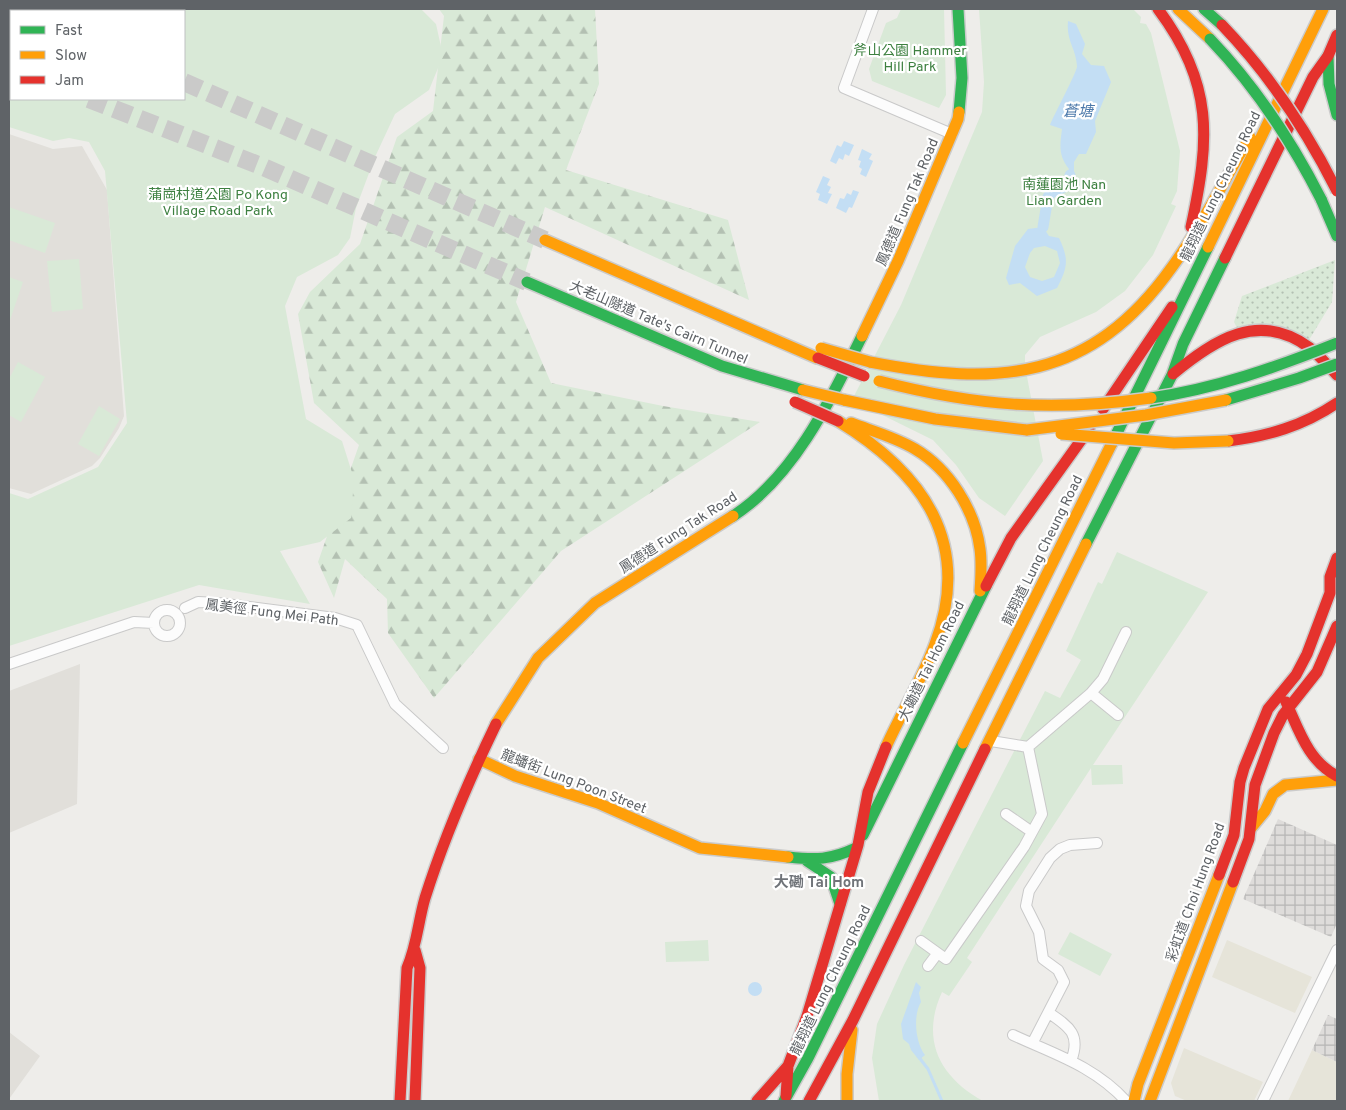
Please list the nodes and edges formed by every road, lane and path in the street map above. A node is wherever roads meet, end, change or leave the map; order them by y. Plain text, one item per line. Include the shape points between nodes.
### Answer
1 (873, 9) edge
2 (958, 9) edge
3 (1158, 9) edge
4 (1178, 9) edge
5 (1204, 9) edge
6 (1323, 9) edge
7 (1337, 35) edge
8 (1328, 56) junction
9 (1297, 63) junction
10 (1337, 115) edge
11 (952, 134) junction
12 (1337, 192) edge
13 (1337, 236) edge
14 (546, 240) tunnel mouth
15 (1187, 244) junction
16 (1191, 281) junction
17 (527, 282) tunnel mouth
18 (1337, 343) edge
19 (819, 353) junction
20 (1337, 364) edge
21 (746, 374) junction
22 (1172, 374) junction
23 (1337, 375) edge
24 (1337, 403) edge
25 (823, 411) junction
26 (1027, 430) junction
27 (1337, 558) edge
28 (1334, 589) edge
29 (980, 597) junction
30 (185, 608) dead end
31 (154, 623) dead end
32 (1337, 626) edge
33 (1126, 632) dead end
34 (9, 664) edge
35 (1281, 692) junction
36 (1091, 693) junction
37 (1289, 708) junction
38 (1118, 715) dead end
39 (991, 740) junction
40 (1028, 747) junction
41 (442, 748) dead end
42 (478, 759) junction
43 (1337, 776) edge
44 (1337, 780) edge
45 (1006, 814) dead end
46 (1252, 828) junction
47 (1032, 832) junction
48 (1097, 843) dead end
49 (857, 846) junction
50 (804, 860) junction
51 (840, 904) junction
52 (921, 941) dead end
53 (415, 950) junction
54 (1337, 950) edge
55 (937, 954) junction
56 (928, 966) dead end
57 (1049, 1013) junction
58 (853, 1020) junction
59 (1013, 1035) dead end
60 (1033, 1042) junction
61 (1071, 1061) junction
62 (788, 1066) junction
63 (785, 1099) edge
64 (1149, 1100) edge
65 (400, 1101) edge
66 (415, 1101) edge
67 (757, 1101) edge
68 (809, 1101) edge
69 (847, 1101) edge
70 (1126, 1101) edge
71 (1134, 1101) edge
72 (1263, 1101) edge

1 - 11 street via 844,88
2 - 11 main road, 鳳德道 Fung Tak Road via 961,100
3 - 15 main road via 1189,53 1203,104 1205,143
4 - 13 main road, bridge via 1243,72 1274,112 1298,152
5 - 12 main road, bridge via 1252,55 1281,92 1308,133
6 - 9 main road, 龍翔道 Lung Cheung Road
7 - 8 main road
8 - 10 main road via 1329,84
8 - 22 main road via 1313,77 1183,344
9 - 15 main road
9 - 16 main road, 龍翔道 Lung Cheung Road
11 - 25 main road, 鳳德道 Fung Tak Road via 881,298
14 - 19 main road, 大老山隧道 Tate's Cairn Tunnel via 780,343
15 - 19 main road, bridge via 1155,291 1105,338 1076,355 1023,372 969,377 906,370
16 - 29 main road, 大磡道 Tai Hom Road via 1012,538
16 - 63 main road, 龍翔道 Lung Cheung Road via 804,1067
17 - 21 main road, 大老山隧道 Tate's Cairn Tunnel
18 - 19 main road, bridge via 1270,369 1190,391 1119,402 1046,406 971,402 929,394 879,381
20 - 26 main road, 大老山隧道 Tate's Cairn Tunnel, bridge via 1258,392 1197,408 1130,420
21 - 26 main road, 大老山隧道 Tate's Cairn Tunnel, bridge via 904,415
21 - 49 main road, bridge via 786,398 843,424 894,459 926,498 942,534 947,579 940,629 889,736 860,819
22 - 23 main road via 1226,336 1264,332 1306,345
22 - 39 main road via 1123,467
24 - 26 main road, bridge via 1296,426 1259,437 1228,441 1152,442
25 - 29 main road via 914,449 944,474 959,495 978,535
25 - 42 main road, 鳳德道 Fung Tak Road via 800,448 744,509 596,603 538,658 501,713
27 - 28 main road, 彩虹道 Choi Hung Road via 1330,578
28 - 35 main road, 彩虹道 Choi Hung Road via 1302,664
29 - 49 main road, 大磡道 Tai Hom Road
30 - 41 street, 鳳美徑 Fung Mei Path via 198,602 218,603 335,618 357,625 395,704
31 - 34 street via 134,622
32 - 37 main road via 1317,672
33 - 36 street via 1103,678
35 - 37 main road
35 - 71 main road, 彩虹道 Choi Hung Road via 1263,719 1244,768 1234,836
36 - 38 street
36 - 40 street
37 - 43 main road via 1312,754 1326,771
37 - 46 main road via 1276,728 1256,780
39 - 40 street
39 - 58 main road
40 - 47 street via 1042,814
42 - 50 main road, 龍蟠街 Lung Poon Street via 515,776 598,803 700,848
42 - 53 main road, 鳳德道 Fung Tak Road via 425,899
44 - 46 main road via 1285,785 1278,789
45 - 47 street
46 - 64 main road
47 - 55 street via 946,959
48 - 57 street via 1070,845 1054,853 1027,896 1027,912 1039,932 1043,959 1063,978 1062,988
49 - 50 main road, 龍蟠街 Lung Poon Street via 835,858
49 - 51 main road, 大磡道 Tai Hom Road
50 - 51 main road, 龍蟠街 Lung Poon Street via 832,877
51 - 62 main road, 大磡道 Tai Hom Road via 807,1016
52 - 55 street
53 - 65 main road, 鳳德道 Fung Tak Road via 407,968 405,987
53 - 66 main road, 鳳德道 Fung Tak Road via 420,968
54 - 72 street
55 - 56 street
57 - 60 street
57 - 61 street via 1074,1034 1076,1045
58 - 68 main road
58 - 69 main road
59 - 60 street
60 - 61 street
61 - 70 street via 1104,1080
62 - 63 main road, 大磡道 Tai Hom Road
62 - 67 main road

